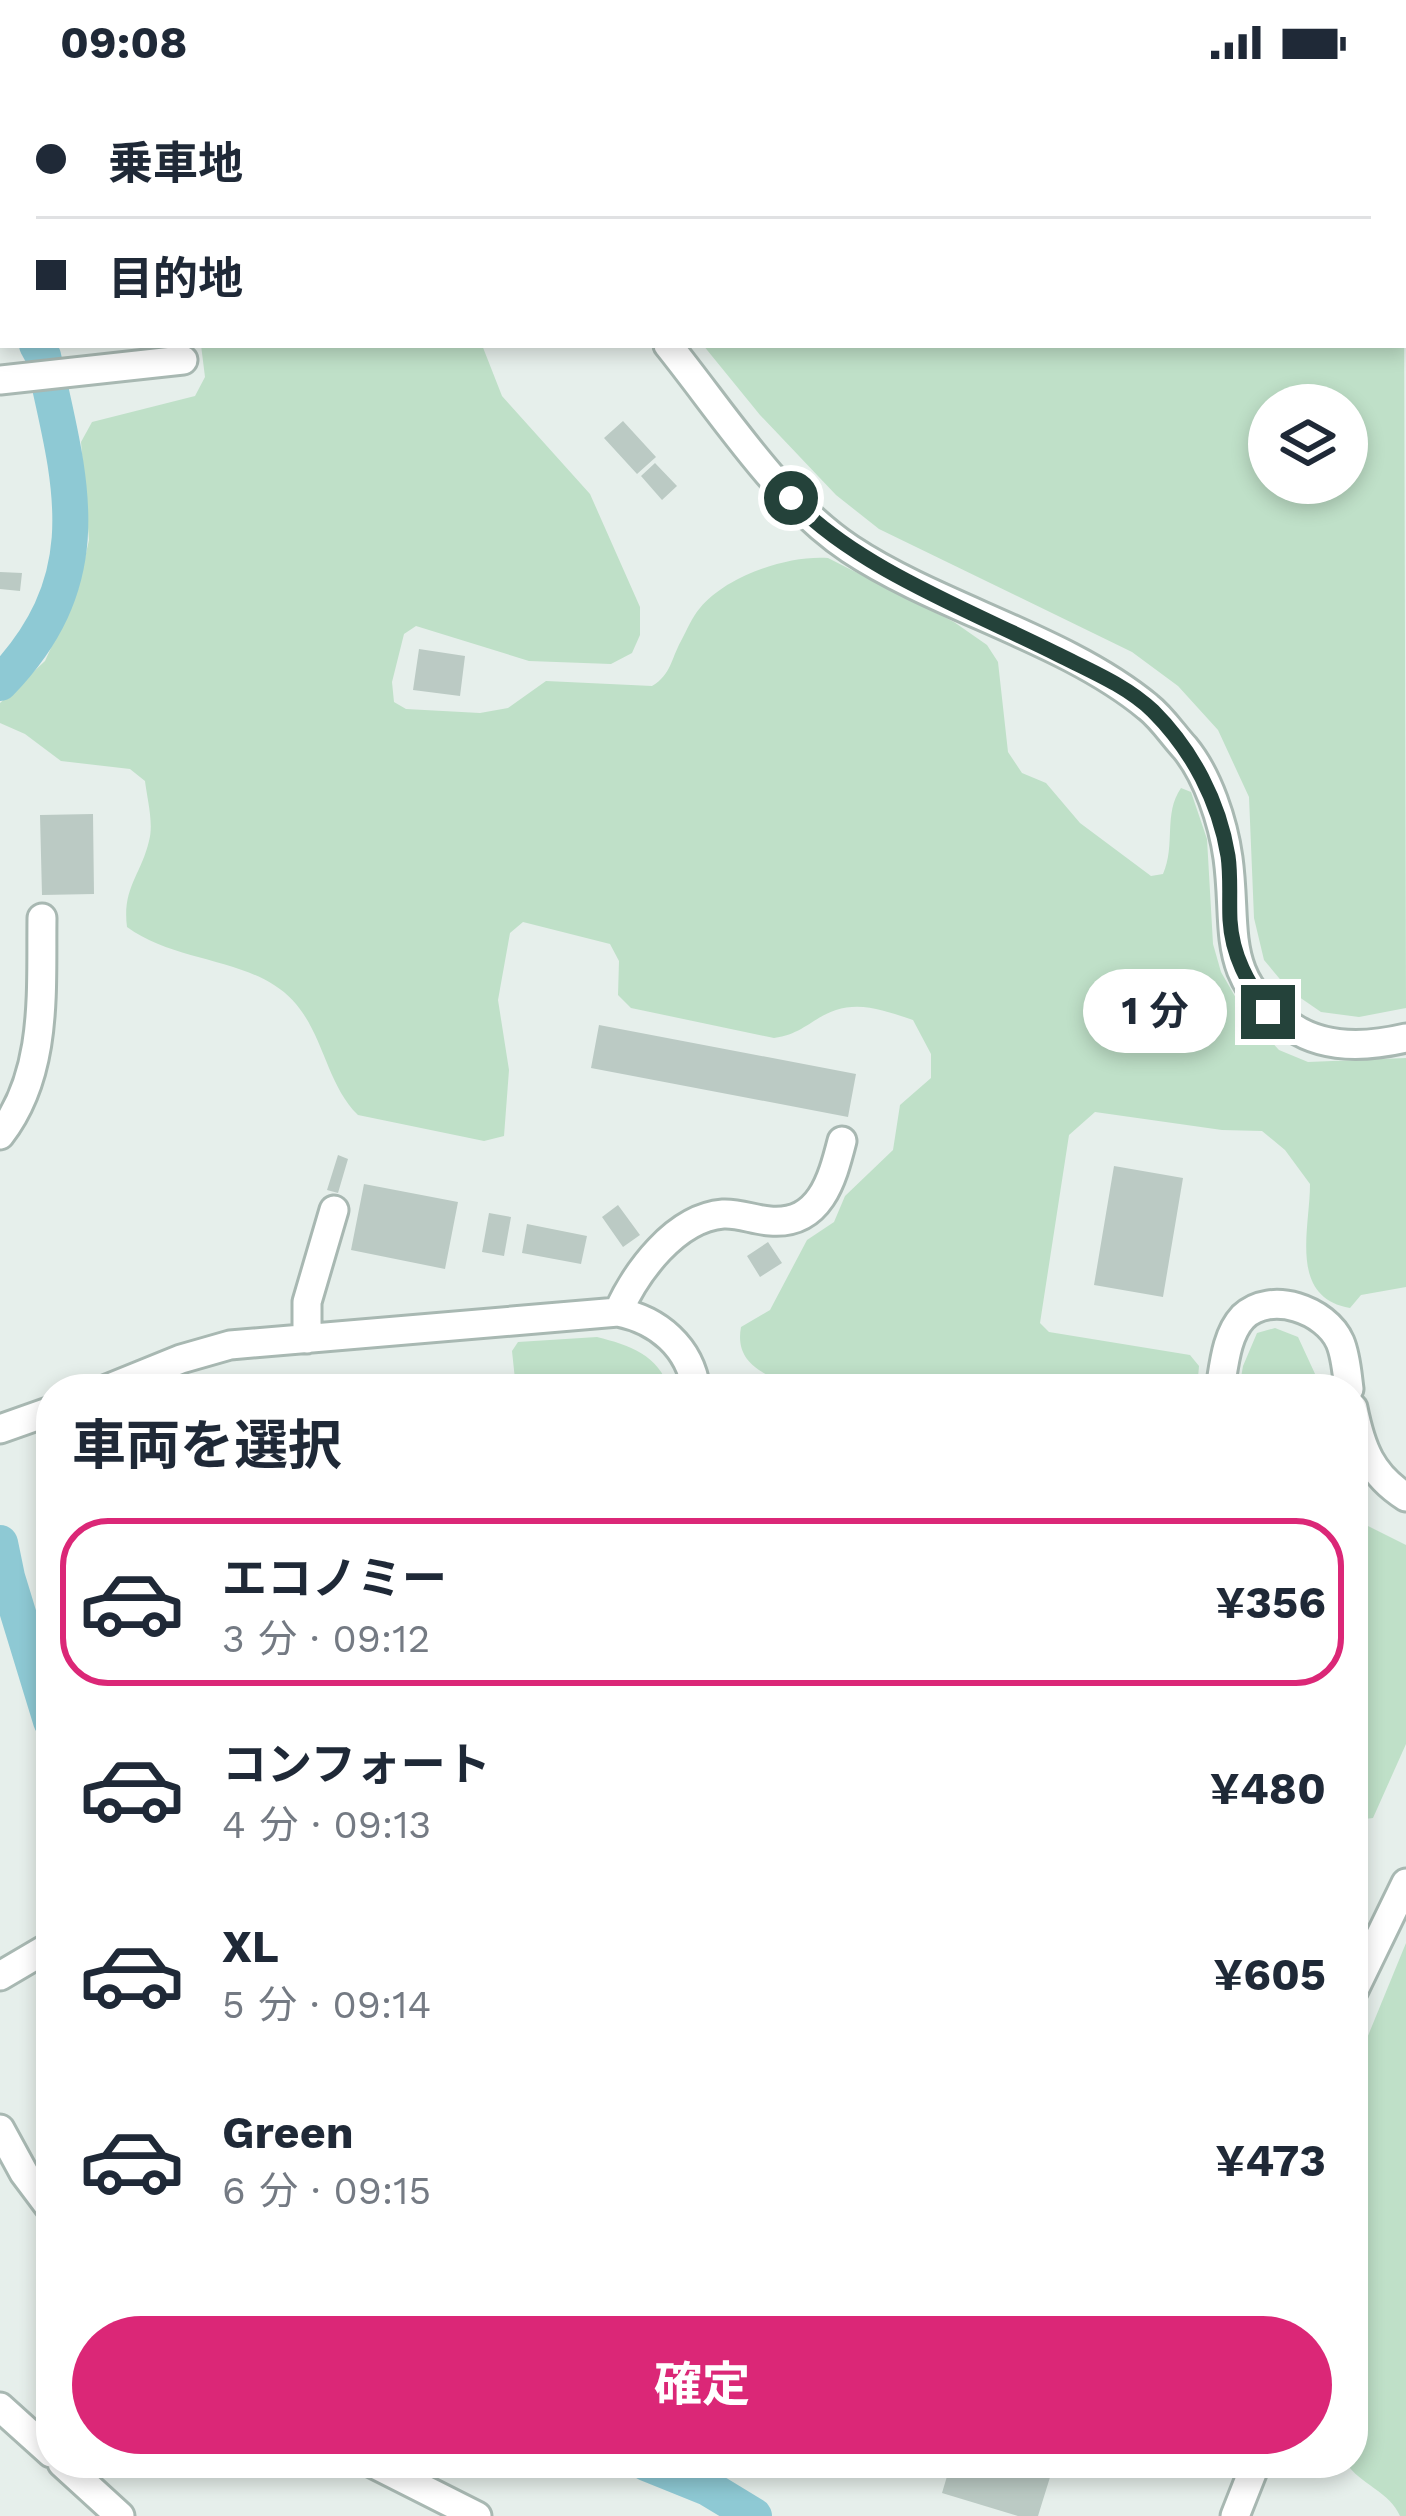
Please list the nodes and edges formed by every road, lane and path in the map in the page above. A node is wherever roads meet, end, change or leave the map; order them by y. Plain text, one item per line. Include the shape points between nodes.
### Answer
1 (670, 348) edge
2 (183, 360) dead end
3 (0, 380) edge
4 (42, 918) dead end
5 (1406, 1038) edge
6 (0, 1135) edge
7 (842, 1141) dead end
8 (334, 1210) dead end
9 (618, 1312) junction
10 (307, 1339) junction
11 (144, 1374) edge
12 (690, 1374) edge
13 (1223, 1374) edge
14 (1346, 1374) edge
15 (36, 1416) edge
16 (0, 1429) edge
17 (1368, 1461) edge
18 (1406, 1497) edge
19 (1406, 1883) edge
20 (36, 1955) edge
21 (1368, 1961) edge
22 (0, 1976) edge
23 (0, 2129) edge
24 (12, 2179) edge
25 (36, 2197) edge
26 (0, 2407) edge
27 (36, 2439) edge
28 (78, 2478) edge
29 (402, 2478) edge
30 (1250, 2478) edge
31 (120, 2516) edge
32 (477, 2516) edge
33 (1234, 2516) edge

1 - 5 lane via 791,498 838,540 1106,678 1150,709 1190,754 1215,806 1235,950 1268,1012 1336,1045
2 - 3 lane
4 - 6 lane via 36,1052
7 - 9 lane via 818,1206 771,1222 721,1214 700,1221 648,1258
8 - 10 lane via 307,1302
9 - 10 lane
9 - 12 lane via 661,1328
10 - 11 lane via 230,1346
13 - 14 lane via 1242,1318 1284,1306 1328,1323
15 - 16 lane
17 - 18 lane
19 - 21 lane
20 - 22 lane
23 - 24 lane
24 - 25 lane
26 - 27 lane
28 - 31 lane
29 - 32 lane
30 - 33 lane

